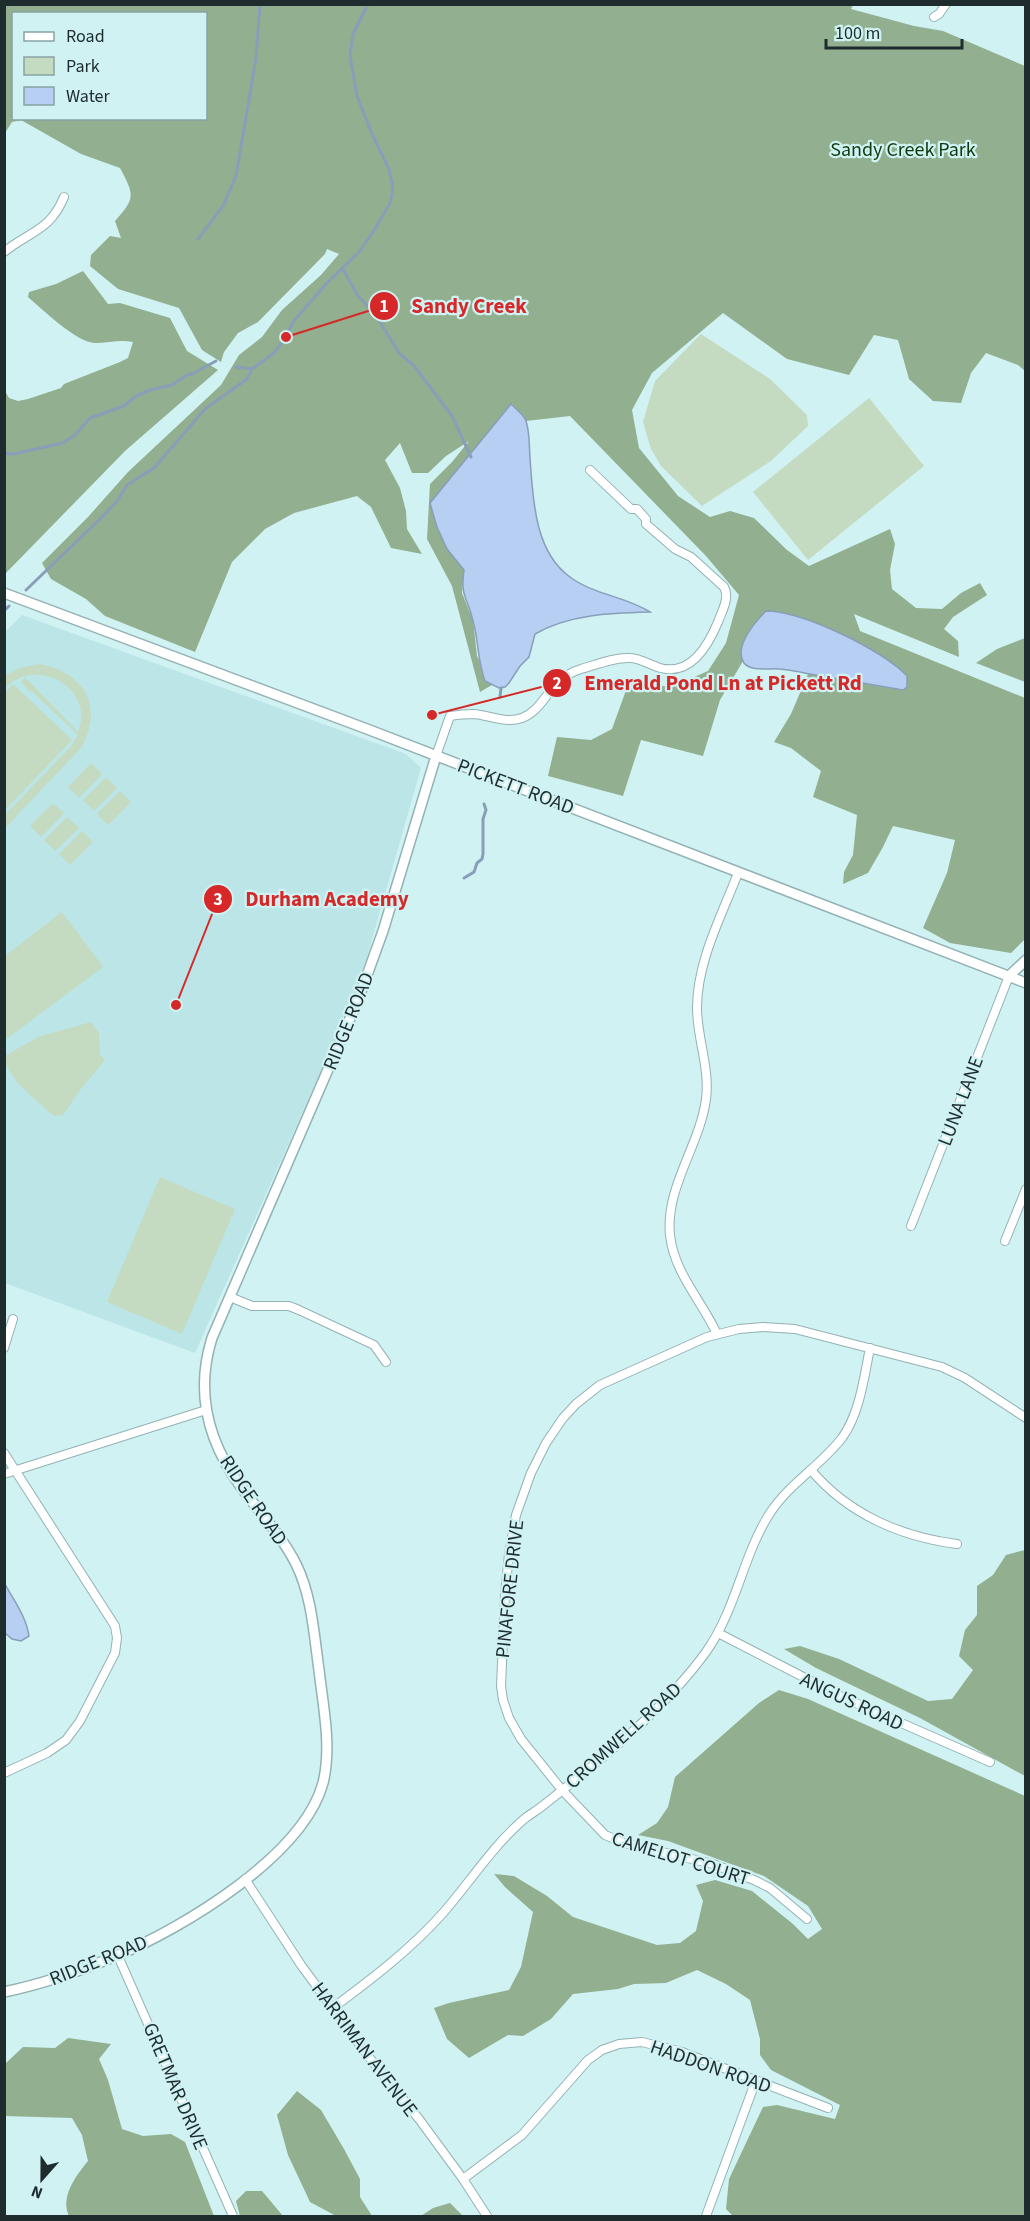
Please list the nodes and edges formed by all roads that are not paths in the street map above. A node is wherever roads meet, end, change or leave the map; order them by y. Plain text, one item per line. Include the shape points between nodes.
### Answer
1 (946, 4) edge
2 (934, 17) dead end
3 (64, 197) dead end
4 (4, 252) edge
5 (590, 470) dead end
6 (4, 593) edge
7 (436, 756) junction
8 (738, 873) junction
9 (1026, 960) edge
10 (1009, 976) junction
11 (1026, 983) edge
12 (1026, 1189) edge
13 (911, 1226) dead end
14 (1005, 1240) dead end
15 (230, 1296) junction
16 (13, 1319) dead end
17 (717, 1334) junction
18 (4, 1348) edge
19 (870, 1348) junction
20 (386, 1362) dead end
21 (206, 1410) junction
22 (1026, 1418) edge
23 (4, 1453) edge
24 (15, 1470) junction
25 (811, 1470) junction
26 (4, 1473) edge
27 (957, 1544) dead end
28 (718, 1633) junction
29 (990, 1762) dead end
30 (4, 1773) edge
31 (562, 1790) junction
32 (245, 1879) junction
33 (807, 1919) dead end
34 (118, 1956) junction
35 (4, 1992) edge
36 (334, 2007) junction
37 (756, 2080) junction
38 (828, 2108) dead end
39 (463, 2179) junction
40 (233, 2217) edge
41 (487, 2217) edge
42 (706, 2217) edge

1 - 2 street
3 - 4 street via 51,220
5 - 7 street via 631,509 637,509 654,531 724,587 726,604 713,634 695,659 683,668 665,669 627,657 578,670 561,679 535,710 520,719 450,716
6 - 7 street, PICKETT ROAD
7 - 8 street, PICKETT ROAD
7 - 15 street, RIDGE ROAD via 367,976
8 - 10 street, PICKETT ROAD
8 - 17 street via 700,978 698,1021 706,1098 677,1188 670,1225 681,1270
9 - 10 street
10 - 11 street, PICKETT ROAD
10 - 13 street, LUNA LANE
12 - 14 street
15 - 20 street via 252,1306 289,1306 299,1310 374,1344
15 - 21 street, RIDGE ROAD via 205,1364
16 - 18 street
17 - 19 street, PINAFORE DRIVE via 782,1327
17 - 31 street, PINAFORE DRIVE via 601,1384 576,1404 546,1443 519,1502 505,1594 503,1700 521,1739
19 - 22 street, PINAFORE DRIVE via 955,1372
19 - 25 street, CROMWELL ROAD via 857,1405 846,1431
21 - 24 street
21 - 32 street, RIDGE ROAD via 223,1459 277,1533 301,1575 326,1730 325,1772 311,1812 280,1850
23 - 24 street
24 - 26 street
24 - 30 street via 115,1626 117,1638 110,1665 66,1740
25 - 27 street via 837,1497 869,1518 922,1538
25 - 28 street, CROMWELL ROAD via 782,1496 761,1527
28 - 29 street, ANGUS ROAD via 852,1701
28 - 31 street, CROMWELL ROAD via 671,1694
31 - 33 street, CAMELOT COURT via 599,1831 613,1840 713,1864 754,1880 770,1888
31 - 36 street, CROMWELL ROAD via 509,1834 424,1934
32 - 34 street, RIDGE ROAD via 181,1922
32 - 36 street, HARRIMAN AVENUE via 301,1965
34 - 35 street, RIDGE ROAD
34 - 40 street, GRETMAR DRIVE
36 - 39 street, HARRIMAN AVENUE
37 - 38 street, HADDON ROAD
37 - 39 street, HADDON ROAD via 663,2046 642,2042 609,2047 588,2060 512,2144
37 - 42 street
39 - 41 street, HARRIMAN AVENUE

